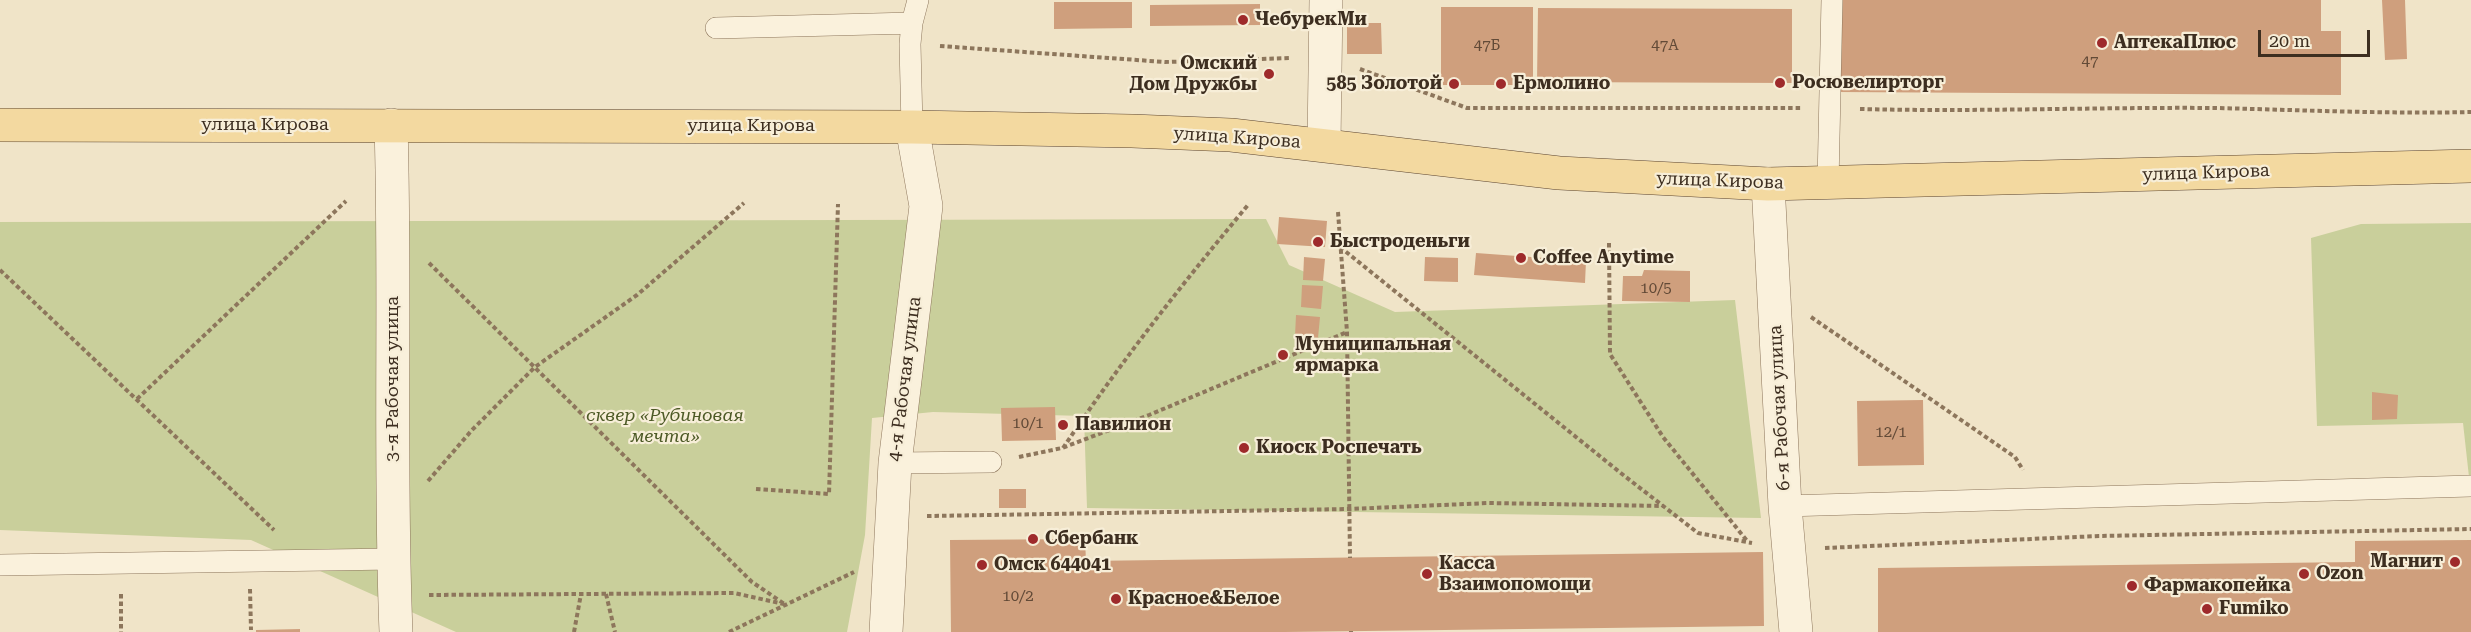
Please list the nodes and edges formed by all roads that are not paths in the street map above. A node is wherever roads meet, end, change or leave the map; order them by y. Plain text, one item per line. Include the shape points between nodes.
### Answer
1 (918, 0) edge
2 (1326, 0) edge
3 (1832, 0) edge
4 (716, 28) dead end
5 (911, 34) junction
6 (0, 125) edge
7 (391, 126) junction
8 (912, 127) junction
9 (1324, 144) junction
10 (2471, 166) edge
11 (1828, 183) junction
12 (1768, 184) junction
13 (992, 462) road end
14 (895, 463) junction
15 (2471, 486) edge
16 (1785, 506) junction
17 (0, 566) edge
18 (394, 572) junction
19 (396, 632) edge
20 (886, 632) edge
21 (1796, 632) edge

1 - 5 lane
2 - 9 street
3 - 11 lane
4 - 5 lane
5 - 8 lane
6 - 7 main road, улица Кирова
7 - 8 main road, улица Кирова
7 - 18 street, 3-я Рабочая улица
8 - 9 main road, улица Кирова via 1143,131
8 - 14 street, 4-я Рабочая улица via 926,206
9 - 12 main road, улица Кирова via 1559,173
10 - 11 main road, улица Кирова
11 - 12 main road, улица Кирова
12 - 16 street, 6-я Рабочая улица
13 - 14 lane
14 - 20 street, 4-я Рабочая улица
15 - 16 lane
16 - 21 street, 6-я Рабочая улица
17 - 18 lane via 306,560
18 - 19 street, 3-я Рабочая улица

